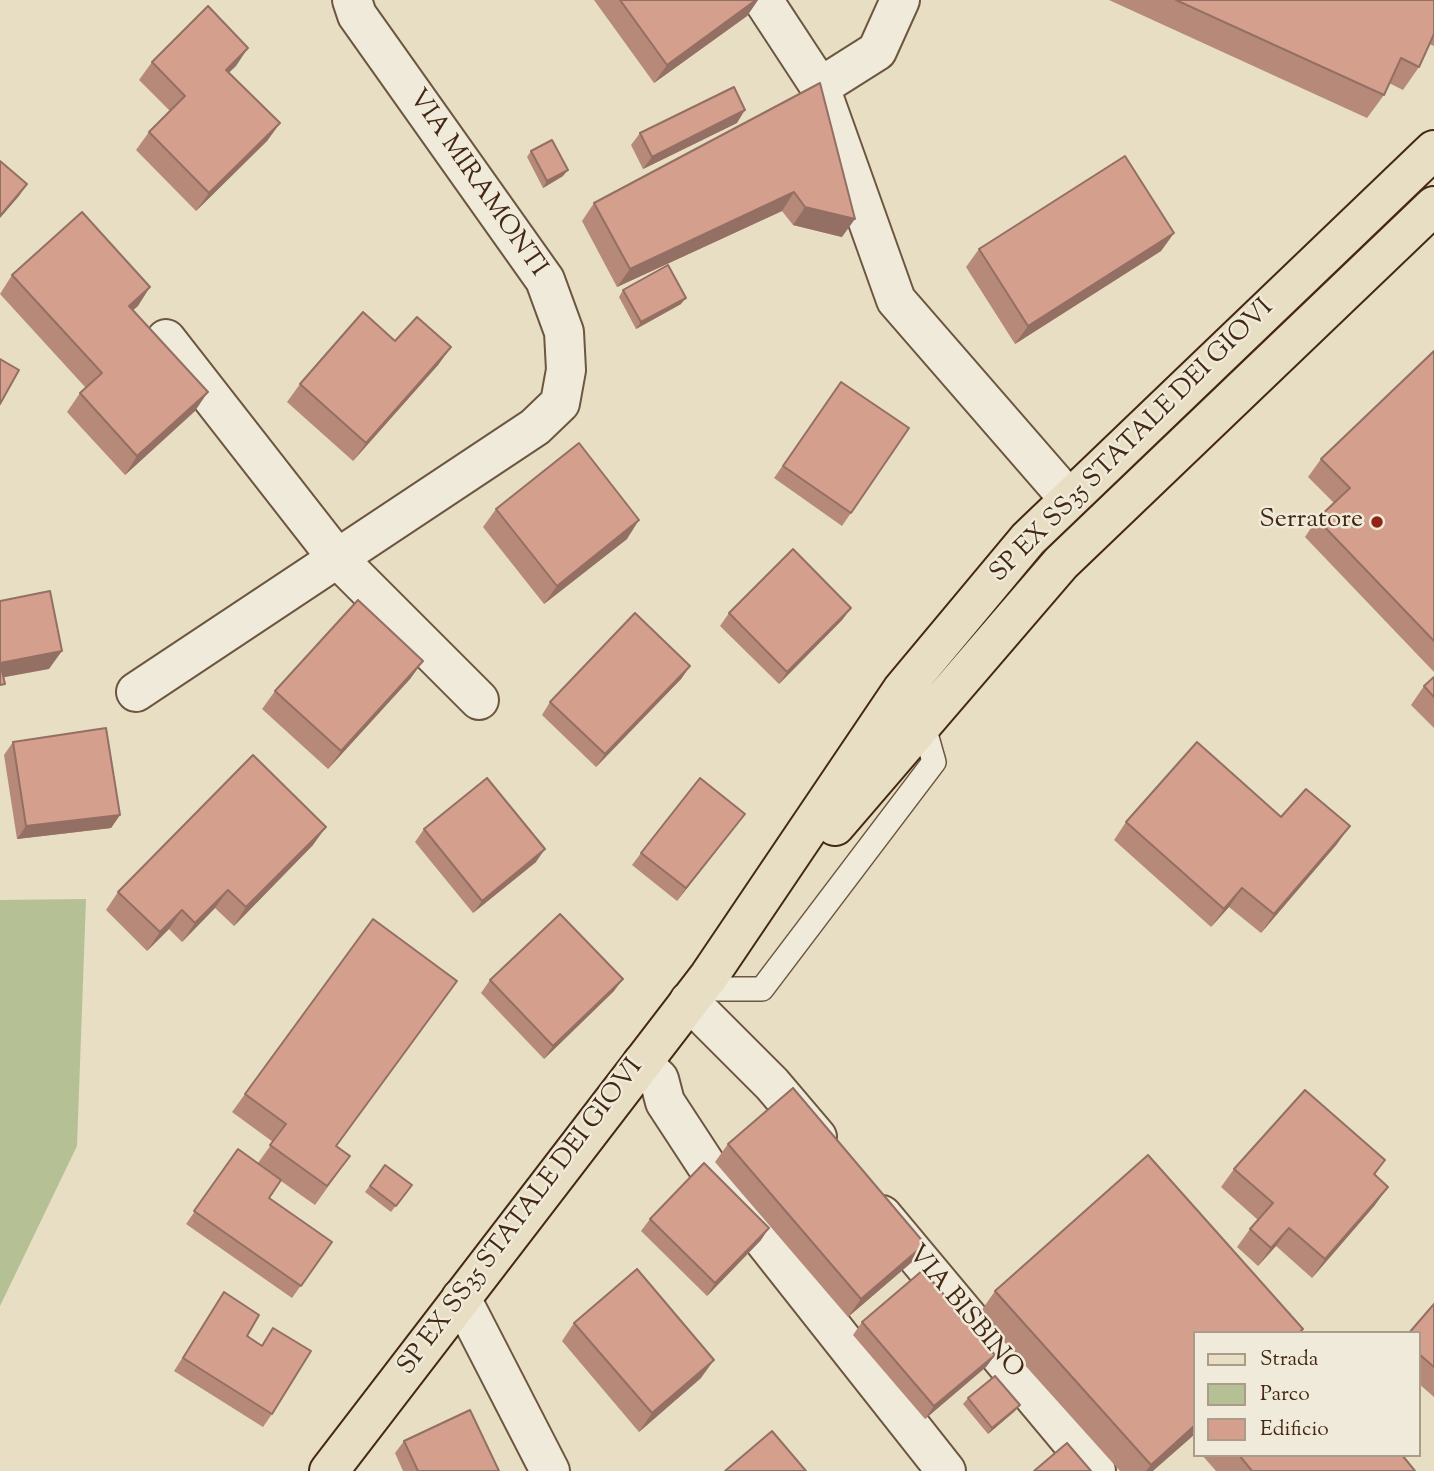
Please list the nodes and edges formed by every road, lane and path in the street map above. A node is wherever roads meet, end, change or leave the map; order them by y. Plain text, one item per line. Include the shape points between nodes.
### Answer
1 (352, 0) edge
2 (763, 0) edge
3 (900, 0) edge
4 (820, 87) junction
5 (1434, 149) edge
6 (1434, 206) edge
7 (166, 340) dead end
8 (1069, 499) junction
9 (337, 558) junction
10 (972, 666) junction
11 (136, 692) dead end
12 (479, 700) dead end
13 (923, 723) junction
14 (701, 985) junction
15 (642, 1063) junction
16 (461, 1297) junction
17 (329, 1471) edge
18 (550, 1471) edge
19 (946, 1471) edge
20 (1096, 1471) edge

1 - 9 street, VIA MIRAMONTI via 356,15 545,279 564,332 566,370 560,403 535,427
2 - 4 street
3 - 4 street via 877,51
4 - 8 street via 897,300
5 - 8 main road, SP EX SS35 STATALE DEI GIOVI
6 - 10 main road, SP EX SS35 STATALE DEI GIOVI via 1061,563
7 - 9 street
8 - 10 main road via 1071,522 1010,591
8 - 14 main road, SP EX SS35 STATALE DEI GIOVI via 1028,539 902,690
9 - 11 street, VIA MIRAMONTI
9 - 12 street
10 - 13 main road, SP EX SS35 STATALE DEI GIOVI
13 - 14 main road, SP EX SS35 STATALE DEI GIOVI
13 - 14 lane via 934,762 762,989
14 - 15 main road, SP EX SS35 STATALE DEI GIOVI
14 - 20 street, VIA BISBINO via 772,1084
15 - 16 main road, SP EX SS35 STATALE DEI GIOVI
15 - 19 street via 659,1079 665,1102 716,1180
16 - 17 main road, SP EX SS35 STATALE DEI GIOVI
16 - 18 street

